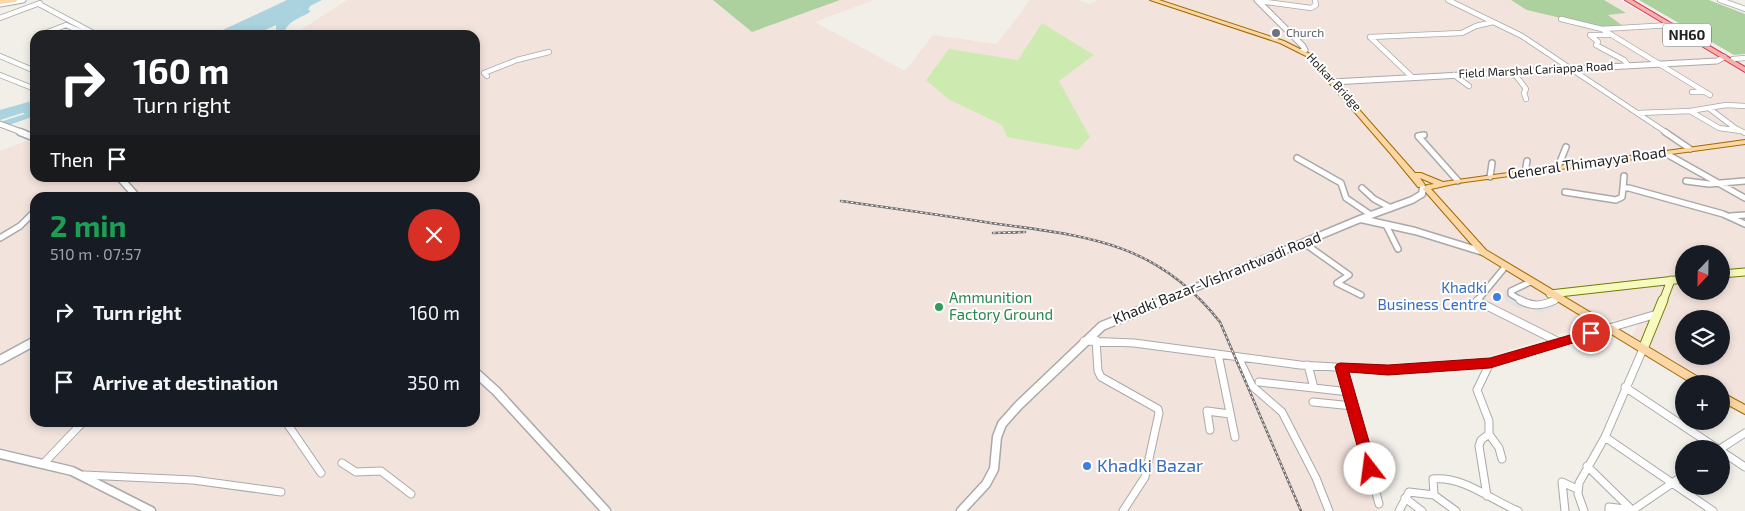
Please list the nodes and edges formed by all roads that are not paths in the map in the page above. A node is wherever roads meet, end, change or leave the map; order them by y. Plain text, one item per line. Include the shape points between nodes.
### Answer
1 (15, 0) edge
2 (24, 0) edge
3 (29, 0) edge
4 (1153, 0) edge
5 (1158, 0) edge
6 (1258, 0) edge
7 (1315, 0) edge
8 (1448, 0) edge
9 (1628, 0) edge
10 (1633, 0) edge
11 (1720, 0) edge
12 (0, 2) edge
13 (39, 2) edge
14 (11, 10) dead end
15 (1745, 10) edge
16 (1, 17) edge
17 (1561, 20) dead end
18 (1493, 22) junction
19 (1671, 26) junction
20 (77, 28) junction
21 (1602, 29) junction
22 (53, 30) edge
23 (80, 30) edge
24 (83, 30) edge
25 (1611, 35) junction
26 (1303, 51) junction
27 (1650, 51) dead end
28 (549, 52) dead end
29 (1640, 52) junction
30 (0, 54) edge
31 (1724, 58) junction
32 (1745, 58) edge
33 (1732, 60) junction
34 (1717, 61) junction
35 (1659, 63) junction
36 (1628, 65) junction
37 (1745, 68) edge
38 (30, 69) edge
39 (1573, 69) junction
40 (1510, 72) junction
41 (0, 75) edge
42 (1454, 75) junction
43 (487, 76) dead end
44 (1412, 77) junction
45 (1332, 80) junction
46 (30, 84) edge
47 (26, 86) junction
48 (1469, 86) dead end
49 (30, 87) edge
50 (1692, 92) dead end
51 (1704, 92) junction
52 (1710, 95) dead end
53 (1526, 99) dead end
54 (1745, 106) edge
55 (1710, 109) junction
56 (1690, 111) junction
57 (1638, 114) junction
58 (0, 124) edge
59 (1743, 132) edge
60 (1424, 135) dead end
61 (30, 136) edge
62 (1745, 142) edge
63 (1566, 147) dead end
64 (1690, 149) junction
65 (1680, 150) junction
66 (1665, 153) junction
67 (1297, 158) dead end
68 (1682, 160) junction
69 (1527, 161) dead end
70 (1492, 163) dead end
71 (1558, 168) junction
72 (1525, 172) junction
73 (1418, 175) junction
74 (1624, 176) dead end
75 (1490, 177) junction
76 (1458, 181) junction
77 (1686, 181) dead end
78 (1745, 181) edge
79 (124, 182) edge
80 (1721, 183) junction
81 (1442, 185) junction
82 (1426, 187) junction
83 (1362, 188) dead end
84 (1623, 188) junction
85 (133, 192) edge
86 (1565, 192) dead end
87 (1745, 198) edge
88 (1391, 208) junction
89 (1372, 215) junction
90 (1745, 215) edge
91 (1730, 216) junction
92 (30, 217) edge
93 (1360, 219) junction
94 (1745, 224) edge
95 (1386, 225) junction
96 (0, 238) edge
97 (1304, 243) junction
98 (1398, 249) dead end
99 (1483, 252) junction
100 (1506, 267) junction
101 (1745, 272) edge
102 (1730, 273) edge
103 (1672, 280) junction
104 (1675, 280) edge
105 (1530, 282) junction
106 (1360, 295) dead end
107 (1554, 296) junction
108 (1657, 314) junction
109 (1607, 328) junction
110 (1094, 333) junction
111 (1084, 341) junction
112 (1096, 342) junction
113 (1559, 342) junction
114 (30, 343) edge
115 (1643, 349) junction
116 (1218, 354) junction
117 (1238, 356) junction
118 (0, 360) edge
119 (1490, 363) junction
120 (1308, 365) junction
121 (1341, 367) junction
122 (1686, 375) edge
123 (480, 377) edge
124 (1259, 382) dead end
125 (1625, 387) junction
126 (1314, 388) junction
127 (1349, 392) junction
128 (1730, 401) edge
129 (1313, 402) dead end
130 (1353, 406) junction
131 (1745, 410) edge
132 (1230, 414) junction
133 (78, 427) edge
134 (289, 427) edge
135 (1210, 430) dead end
136 (1745, 433) edge
137 (1489, 434) junction
138 (1235, 437) dead end
139 (1605, 437) junction
140 (1704, 440) edge
141 (1730, 443) edge
142 (0, 454) edge
143 (1730, 457) edge
144 (1502, 459) dead end
145 (342, 463) dead end
146 (44, 464) junction
147 (1587, 466) junction
148 (1745, 467) edge
149 (320, 473) dead end
150 (80, 475) junction
151 (1675, 481) edge
152 (1671, 484) junction
153 (1577, 489) junction
154 (281, 492) dead end
155 (411, 494) dead end
156 (1434, 495) junction
157 (1487, 496) junction
158 (1404, 498) junction
159 (1379, 504) dead end
160 (1513, 510) edge
161 (151, 511) edge
162 (606, 511) edge
163 (961, 511) edge
164 (1123, 511) edge
165 (1329, 511) edge
166 (1399, 511) edge
167 (1422, 511) edge
168 (1456, 511) edge
169 (1564, 511) edge
170 (1584, 511) edge
171 (1609, 511) edge
172 (1633, 511) edge
173 (1712, 511) edge

1 - 12 main road
2 - 12 street
3 - 14 street via 29,5
4 - 26 main road
5 - 26 main road, Holkar Bridge via 1285,41
6 - 7 street via 1310,8 1316,5
6 - 26 street via 1303,46
8 - 18 street
9 - 19 highway, NH60
10 - 33 highway, NH60
11 - 15 street
13 - 16 street
13 - 20 street
17 - 21 street
18 - 39 street via 1522,36
18 - 44 street via 1462,33 1370,37
19 - 21 street
19 - 31 highway, NH60
20 - 22 street via 66,25
20 - 23 street
20 - 24 street
21 - 25 street
25 - 29 street
25 - 36 street via 1590,35 1598,42 1596,45
26 - 45 main road
27 - 29 street
28 - 43 street via 484,73
29 - 35 street
30 - 38 street
31 - 33 highway, NH60
31 - 34 street, Field Marshal Cariappa Road
32 - 33 street
33 - 34 street
33 - 37 highway, NH60
34 - 35 street, Field Marshal Cariappa Road
35 - 36 street, Field Marshal Cariappa Road
35 - 51 street
36 - 39 street, Field Marshal Cariappa Road
39 - 40 street, Field Marshal Cariappa Road
39 - 57 street
40 - 42 street, Field Marshal Cariappa Road
40 - 53 street via 1526,89
41 - 47 street
42 - 44 street, Field Marshal Cariappa Road
42 - 48 street
44 - 45 street, Field Marshal Cariappa Road
45 - 73 main road, Holkar Bridge
45 - 82 main road
46 - 47 street
47 - 49 street
50 - 51 street
51 - 52 street
54 - 55 street via 1726,105
55 - 56 street
55 - 59 street
56 - 57 street
56 - 59 street via 1719,128
57 - 64 street
58 - 61 street
60 - 76 street via 1418,136
62 - 64 main road, General Thimayya Road
63 - 71 street
64 - 65 main road, General Thimayya Road
65 - 66 main road, General Thimayya Road
65 - 68 street via 1684,154
66 - 68 street
66 - 71 main road, General Thimayya Road
67 - 89 street via 1342,183 1349,202
68 - 80 street
69 - 72 street
70 - 75 street
71 - 72 main road, General Thimayya Road
72 - 75 main road, General Thimayya Road
73 - 81 main road
73 - 82 main road, Holkar Bridge
74 - 84 street
75 - 76 main road, General Thimayya Road
76 - 81 main road, General Thimayya Road
77 - 80 street
78 - 80 street
79 - 85 street
80 - 87 street
81 - 82 main road, General Thimayya Road via 1440,188
82 - 88 street, Khadki Bazar-Vishrantwadi Road via 1412,200
82 - 99 main road
83 - 88 street
84 - 86 street via 1622,197 1616,200
84 - 91 street
88 - 89 street, Khadki Bazar-Vishrantwadi Road
89 - 93 street, Khadki Bazar-Vishrantwadi Road
90 - 91 street
91 - 94 street
92 - 96 street
93 - 95 street
93 - 97 street, Khadki Bazar-Vishrantwadi Road
95 - 98 street
95 - 99 street
97 - 106 street via 1349,275 1337,283
97 - 110 street, Khadki Bazar-Vishrantwadi Road via 1112,321
99 - 100 main road
100 - 105 main road
100 - 113 street via 1477,301
101 - 102 main road
103 - 104 main road
103 - 107 main road
103 - 108 main road
105 - 107 main road
105 - 107 street via 1511,291 1511,294 1538,306
107 - 109 main road
108 - 109 street
108 - 115 main road
109 - 113 street
109 - 115 main road
110 - 111 street, Khadki Bazar-Vishrantwadi Road
110 - 112 street
111 - 112 street
111 - 163 street, Khadki Bazar-Vishrantwadi Road via 1002,424 997,437 994,469 986,484
112 - 116 street via 1134,343
112 - 164 street via 1101,377 1158,409 1159,413 1145,477
113 - 119 street
114 - 118 street
115 - 122 main road
115 - 125 street
116 - 117 street
116 - 132 street
117 - 120 street
117 - 165 street via 1252,386 1282,412
119 - 121 street via 1388,370
119 - 137 street via 1477,390 1490,419
120 - 121 street
120 - 126 street
121 - 127 street
123 - 162 street
124 - 126 street
125 - 139 street
125 - 140 street
126 - 127 street
127 - 130 street
128 - 131 main road
129 - 130 street
130 - 159 street
132 - 135 street via 1207,411
132 - 138 street
133 - 146 street
134 - 149 street
136 - 141 street
137 - 144 street via 1500,448
137 - 157 street via 1479,446
139 - 147 street
139 - 152 street
142 - 146 street
143 - 148 street
145 - 155 street via 350,472 381,471
146 - 150 street
147 - 153 street
147 - 172 street
150 - 154 street via 193,480
150 - 161 street
151 - 152 street
152 - 172 street
152 - 173 street
153 - 169 street via 1562,482
153 - 170 street
156 - 157 street via 1432,481 1436,478 1464,484
156 - 158 street via 1408,492
156 - 168 street
157 - 160 street
158 - 166 street
158 - 167 street
171 - 172 street via 1609,507

